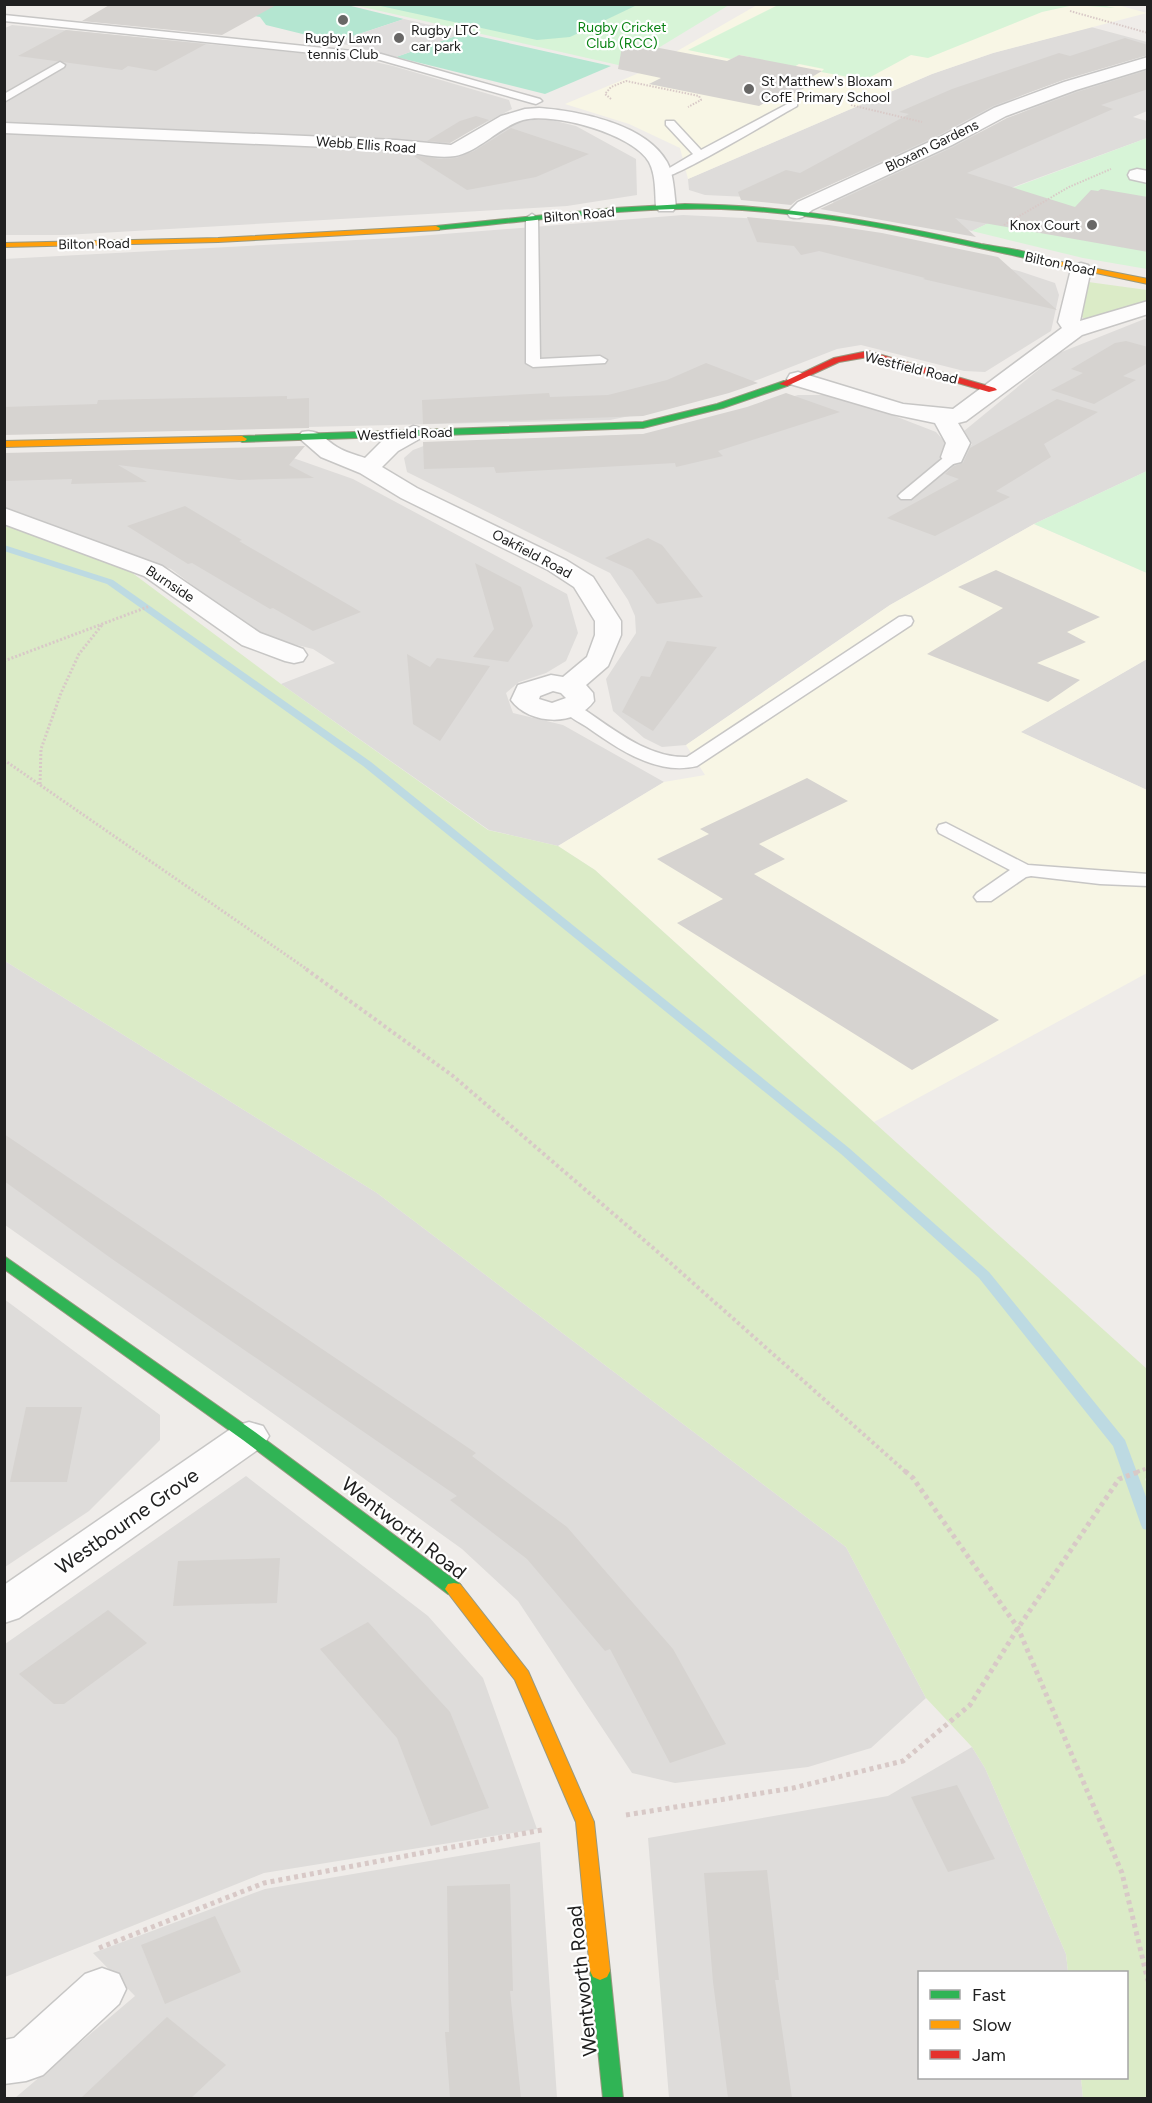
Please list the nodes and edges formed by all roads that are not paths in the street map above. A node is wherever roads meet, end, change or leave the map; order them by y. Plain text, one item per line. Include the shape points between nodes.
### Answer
1 (4, 18) edge
2 (1148, 62) edge
3 (60, 65) dead end
4 (4, 99) edge
5 (536, 101) joint
6 (793, 104) dead end
7 (552, 113) junction
8 (667, 121) road end
9 (4, 128) edge
10 (701, 156) junction
11 (662, 176) junction
12 (666, 207) junction
13 (797, 213) junction
14 (532, 218) junction
15 (4, 245) edge
16 (1081, 269) junction
17 (1148, 282) edge
18 (1148, 308) edge
19 (1074, 330) junction
20 (600, 360) dead end
21 (798, 379) junction
22 (992, 390) junction
23 (943, 417) junction
24 (413, 433) junction
25 (310, 437) junction
26 (4, 444) edge
27 (953, 457) joint
28 (368, 468) junction
29 (906, 496) dead end
30 (4, 515) edge
31 (905, 621) dead end
32 (294, 655) dead end
33 (569, 697) joint
34 (946, 830) dead end
35 (1025, 871) junction
36 (1148, 880) edge
37 (984, 897) dead end
38 (4, 1261) edge
39 (249, 1436) junction
40 (4, 1607) edge
41 (102, 1989) dead end
42 (4, 2062) edge
43 (613, 2098) edge

1 - 5 lane via 381,57
2 - 13 street, Bloxam Gardens via 1000,112
3 - 4 lane
5 - 7 street
6 - 10 lane
7 - 9 street, Webb Ellis Road via 517,117 449,151 360,143
7 - 11 street, Webb Ellis Road via 582,118 633,140 652,152
8 - 10 lane
10 - 11 lane
11 - 12 street, Webb Ellis Road
12 - 13 street, Bilton Road
12 - 14 street, Bilton Road
13 - 16 street, Bilton Road via 876,225
14 - 15 street, Bilton Road via 236,240
14 - 20 lane via 534,363
16 - 17 street, Bilton Road
16 - 19 street via 1069,322
18 - 19 street, Westfield Road
19 - 22 street, Westfield Road
21 - 22 street, Westfield Road via 837,358 867,354
21 - 23 street, Westfield Road via 921,415
21 - 24 street, Westfield Road via 733,403 643,425
22 - 23 street, Westfield Road via 958,416
23 - 27 street via 958,443
24 - 25 street, Westfield Road
24 - 28 street via 390,446
25 - 26 street, Westfield Road
25 - 28 street, Oakfield Road via 329,452
27 - 29 lane
28 - 33 street, Oakfield Road via 584,582 608,621 608,635 599,660
30 - 32 street, Burnside via 153,571 251,639
31 - 33 lane via 691,762 678,764 648,758
34 - 35 lane
35 - 36 lane
35 - 37 lane
38 - 39 street, Wentworth Road
39 - 40 street, Westbourne Grove
39 - 43 street, Wentworth Road via 451,1585 522,1676 585,1822
41 - 42 street via 26,2059

